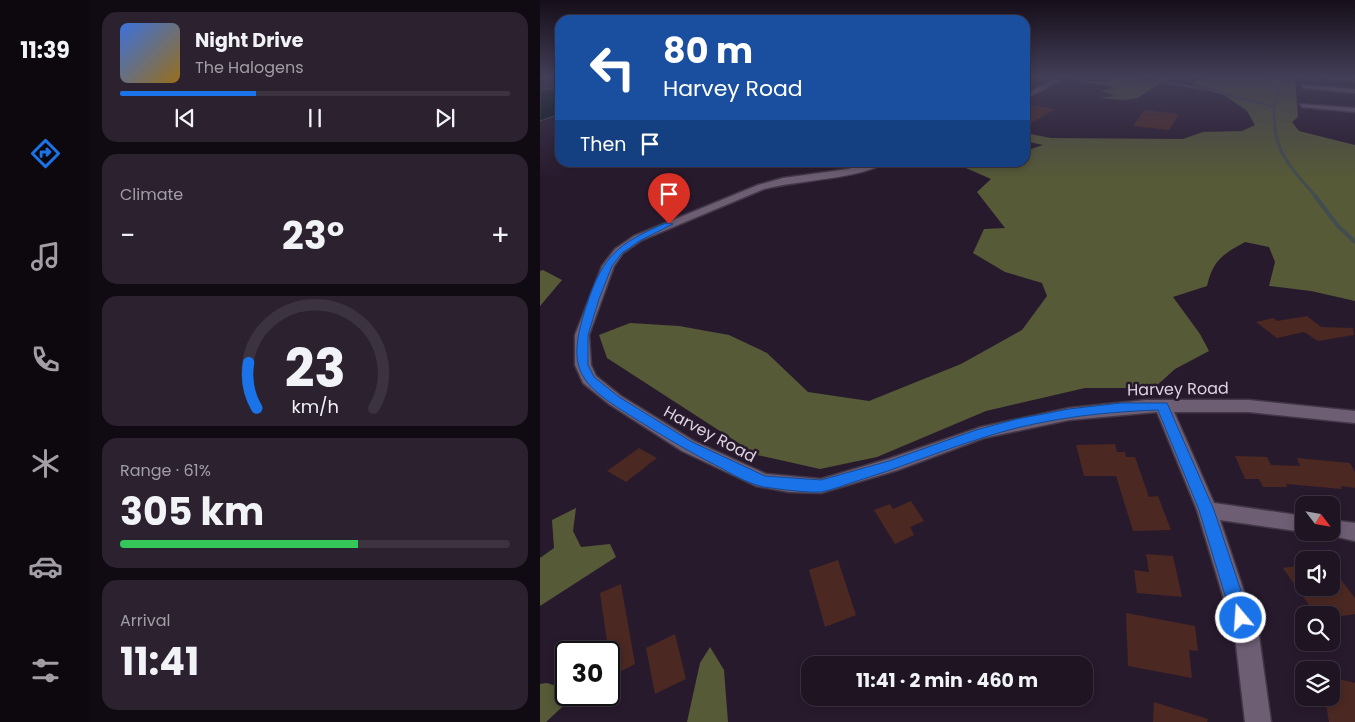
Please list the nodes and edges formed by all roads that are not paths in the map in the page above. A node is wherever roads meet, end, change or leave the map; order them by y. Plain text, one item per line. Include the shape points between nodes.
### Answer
1 (866, 167) edge
2 (1163, 406) junction
3 (1355, 417) edge
4 (1206, 510) junction
5 (1295, 523) edge
6 (1340, 530) edge
7 (1355, 532) edge
8 (1258, 722) edge

1 - 2 street, Harvey Road via 783,181 751,190 638,238 619,251 608,266 582,335 583,365 589,379 615,400 688,446 763,481 789,485 821,486 981,433 1043,418 1121,407
2 - 3 street, Harvey Road via 1249,406
2 - 4 street
4 - 5 street
4 - 8 street via 1247,636
6 - 7 street

